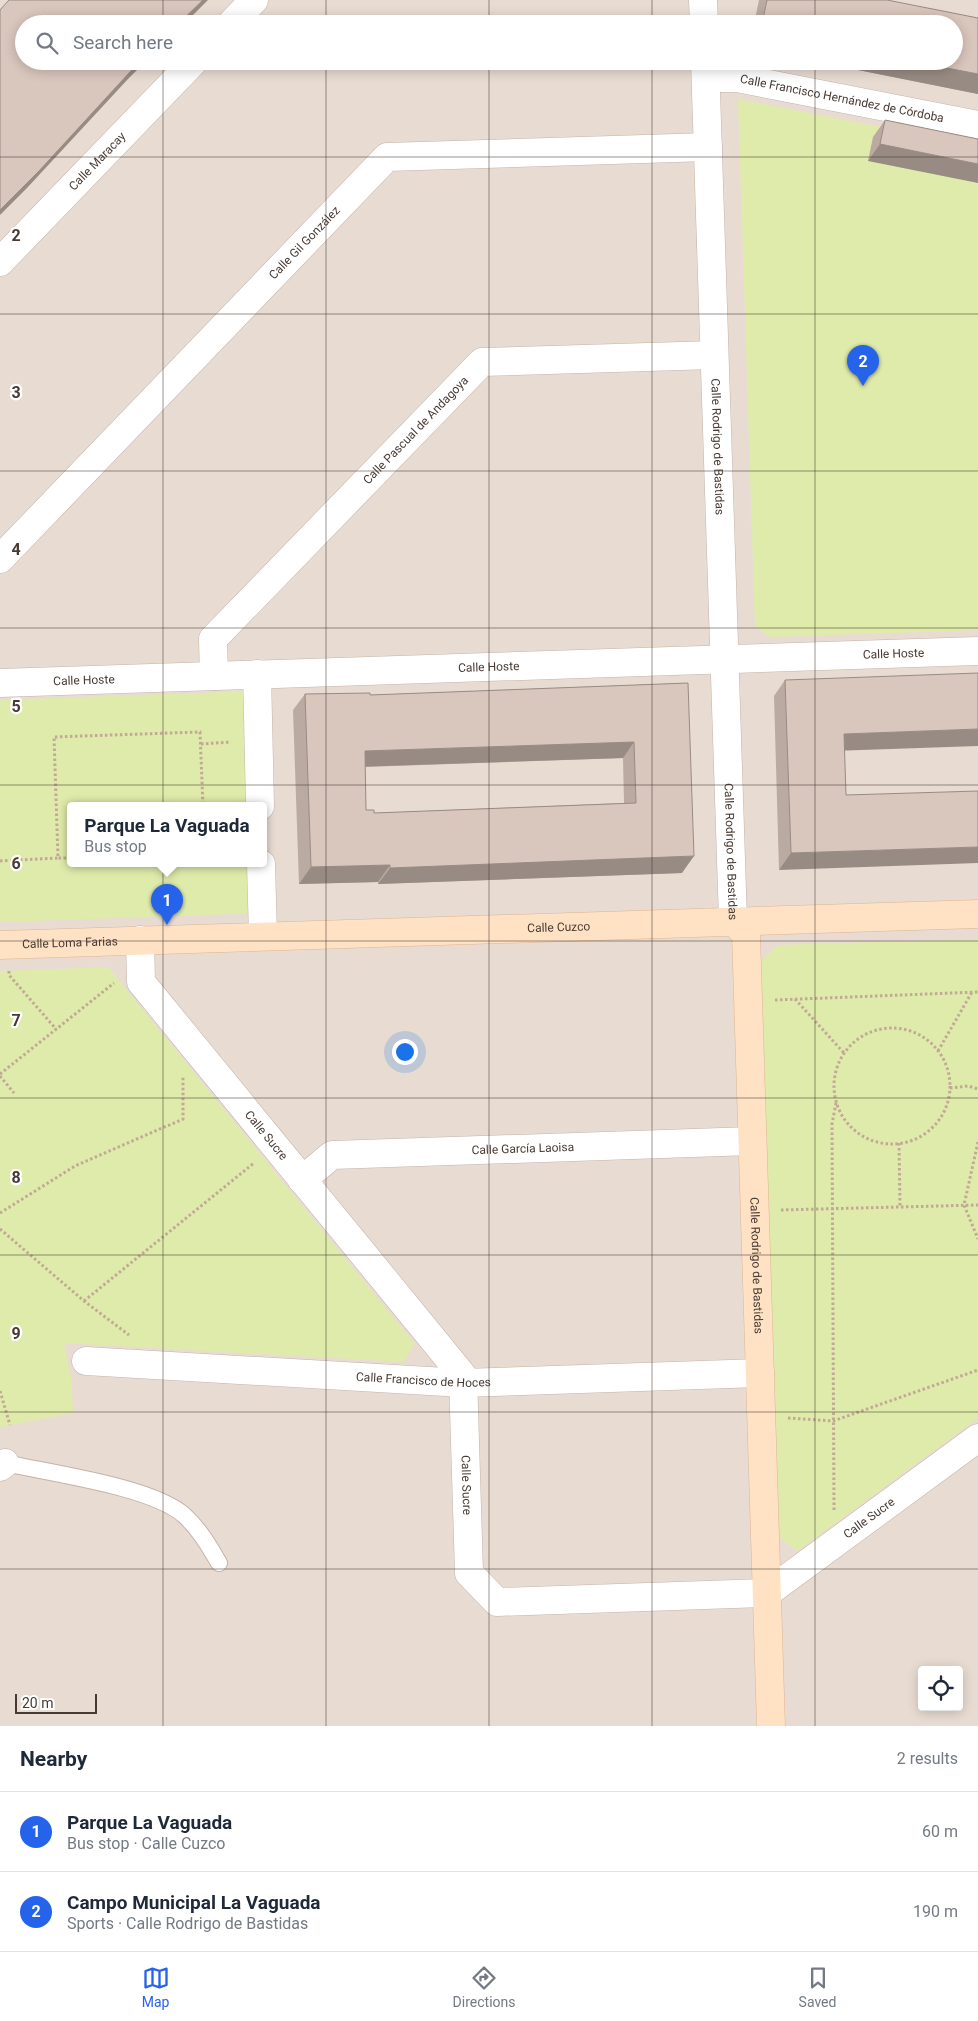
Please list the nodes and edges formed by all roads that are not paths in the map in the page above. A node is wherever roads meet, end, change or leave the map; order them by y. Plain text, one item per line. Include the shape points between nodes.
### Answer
1 (254, 0) edge
2 (703, 0) edge
3 (240, 15) edge
4 (704, 15) edge
5 (185, 70) edge
6 (705, 70) edge
7 (978, 125) edge
8 (708, 147) junction
9 (0, 262) edge
10 (714, 354) junction
11 (0, 559) edge
12 (978, 651) edge
13 (724, 659) junction
14 (257, 674) junction
15 (214, 676) junction
16 (0, 683) edge
17 (260, 802) edge
18 (261, 867) edge
19 (978, 914) edge
20 (733, 921) junction
21 (263, 936) junction
22 (140, 940) junction
23 (0, 945) edge
24 (752, 1141) junction
25 (302, 1180) junction
26 (86, 1361) dead end
27 (760, 1373) junction
28 (463, 1383) junction
29 (978, 1438) edge
30 (3, 1465) edge
31 (219, 1563) dead end
32 (767, 1593) junction
33 (770, 1726) edge

1 - 3 street
2 - 4 street
5 - 9 street, Calle Maracay
6 - 7 street, Calle Francisco Hernández de Córdoba
6 - 8 street, Calle Rodrigo de Bastidas
8 - 10 street, Calle Rodrigo de Bastidas
8 - 11 street, Calle Gil González via 387,157
10 - 13 street, Calle Rodrigo de Bastidas
10 - 15 street, Calle Pascual de Andagoya via 482,362 213,639
12 - 13 street, Calle Hoste
13 - 14 street, Calle Hoste
13 - 20 street, Calle Rodrigo de Bastidas
14 - 15 street, Calle Hoste
14 - 17 street
15 - 16 street, Calle Hoste
18 - 21 street
19 - 20 main road, Calle Cuzco
20 - 21 main road, Calle Cuzco
20 - 24 main road, Calle Rodrigo de Bastidas via 746,934
21 - 22 main road, Calle Cuzco
22 - 23 main road, Calle Loma Farias
22 - 25 street, Calle Sucre via 141,982
24 - 25 street, Calle García Laoisa via 332,1155
24 - 27 main road, Calle Rodrigo de Bastidas
25 - 28 street, Calle Sucre via 463,1376
26 - 28 street, Calle Francisco de Hoces
27 - 28 street, Calle Francisco de Hoces
27 - 32 main road, Calle Rodrigo de Bastidas
28 - 32 street, Calle Sucre via 469,1573 497,1602
29 - 32 street, Calle Sucre
30 - 31 lane via 128,1490 158,1500 184,1515 202,1534
32 - 33 main road, Calle Rodrigo de Bastidas

